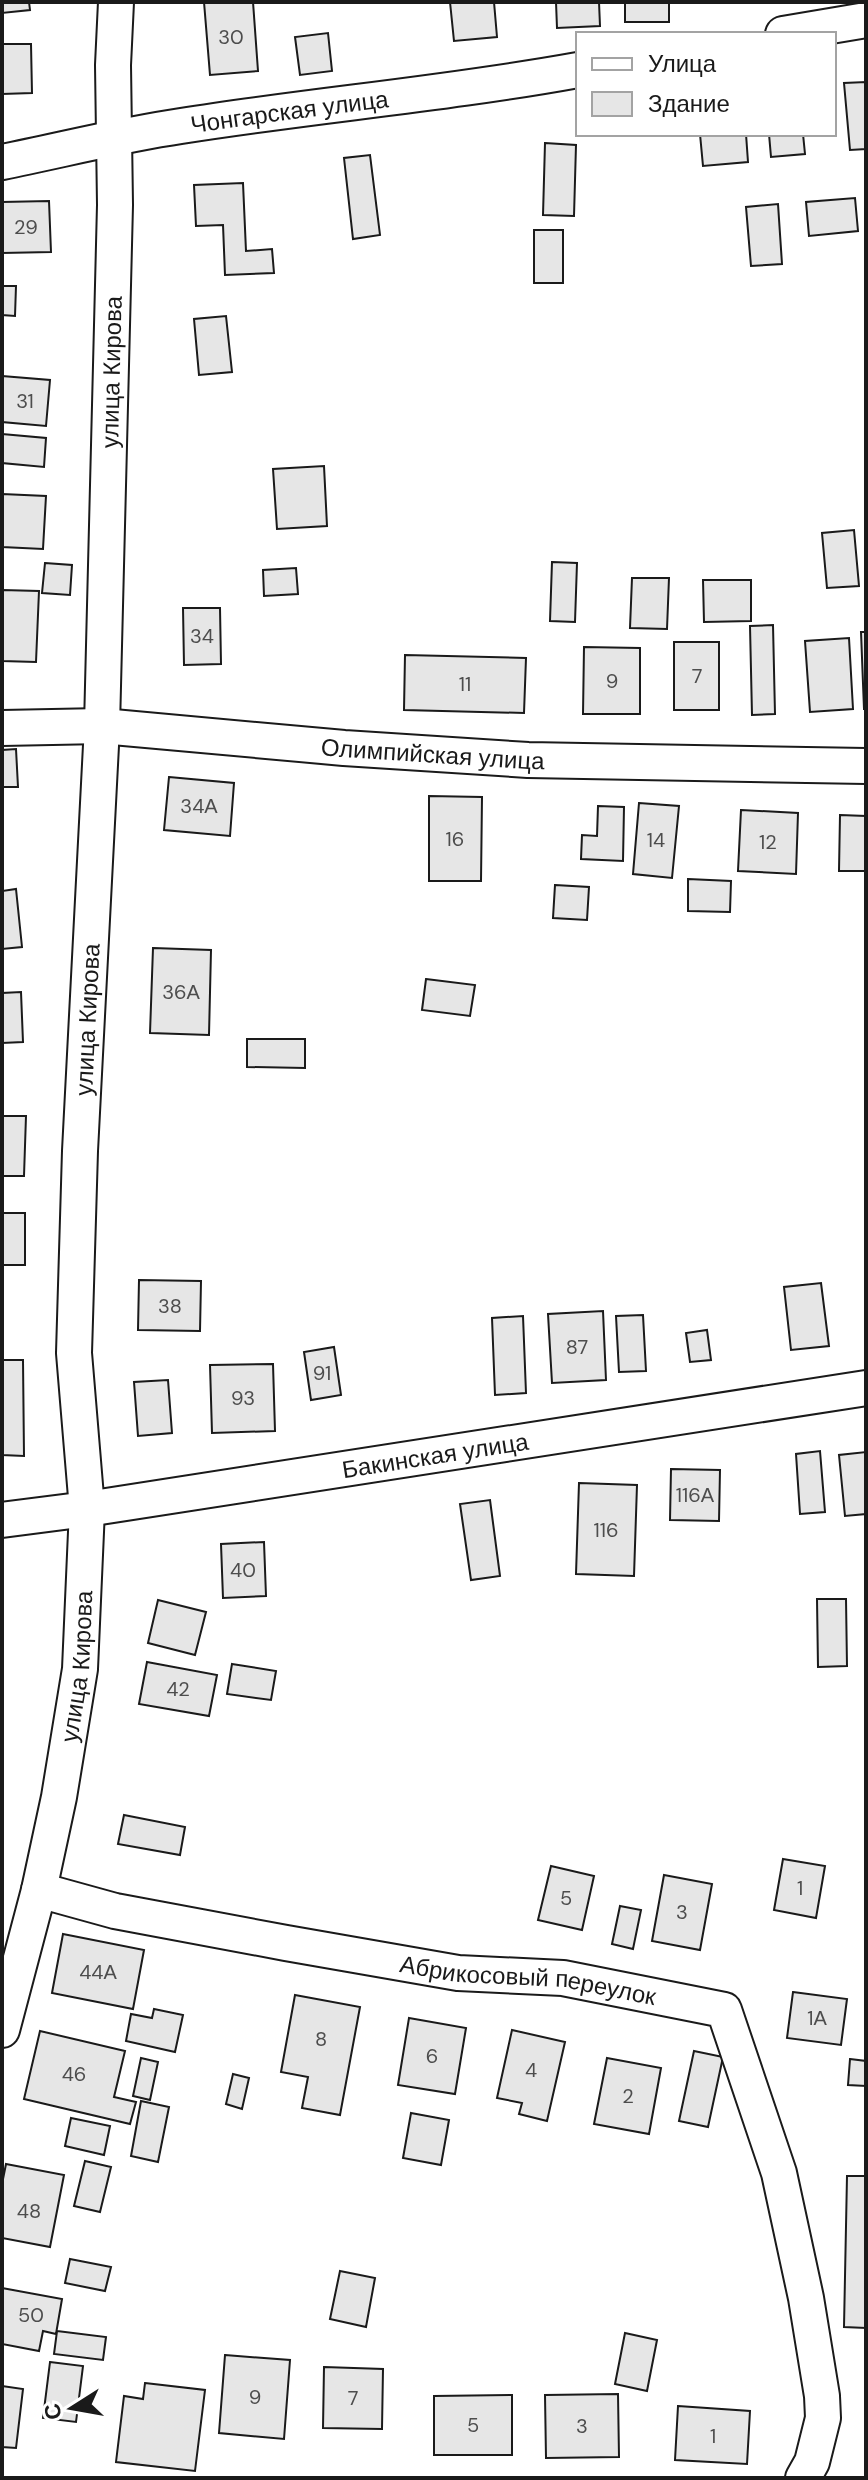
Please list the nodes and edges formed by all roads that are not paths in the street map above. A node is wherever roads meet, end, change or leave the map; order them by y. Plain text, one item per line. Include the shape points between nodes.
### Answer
1 (116, 2) edge
2 (866, 20) edge
3 (795, 32) edge
4 (576, 70) edge
5 (112, 137) junction
6 (2, 162) edge
7 (102, 726) junction
8 (2, 728) edge
9 (866, 766) edge
10 (866, 1388) edge
11 (87, 1509) junction
12 (2, 1520) edge
13 (39, 1890) junction
14 (2, 2030) edge
15 (803, 2478) edge

1 - 5 street, улица Кирова
2 - 3 street
4 - 5 street, Чонгарская улица
5 - 6 street, Чонгарская улица
5 - 7 street, улица Кирова via 115,205
7 - 8 street, Олимпийская улица
7 - 9 street, Олимпийская улица via 528,760
7 - 11 street, улица Кирова via 74,1353
10 - 11 street, Бакинская улица
11 - 12 street, Бакинская улица
11 - 13 street, улица Кирова via 80,1669
13 - 14 street, улица Кирова
13 - 15 street, Абрикосовый переулок via 115,1911 317,1949 458,1973 563,1978 724,2010 779,2173 806,2298 823,2418

